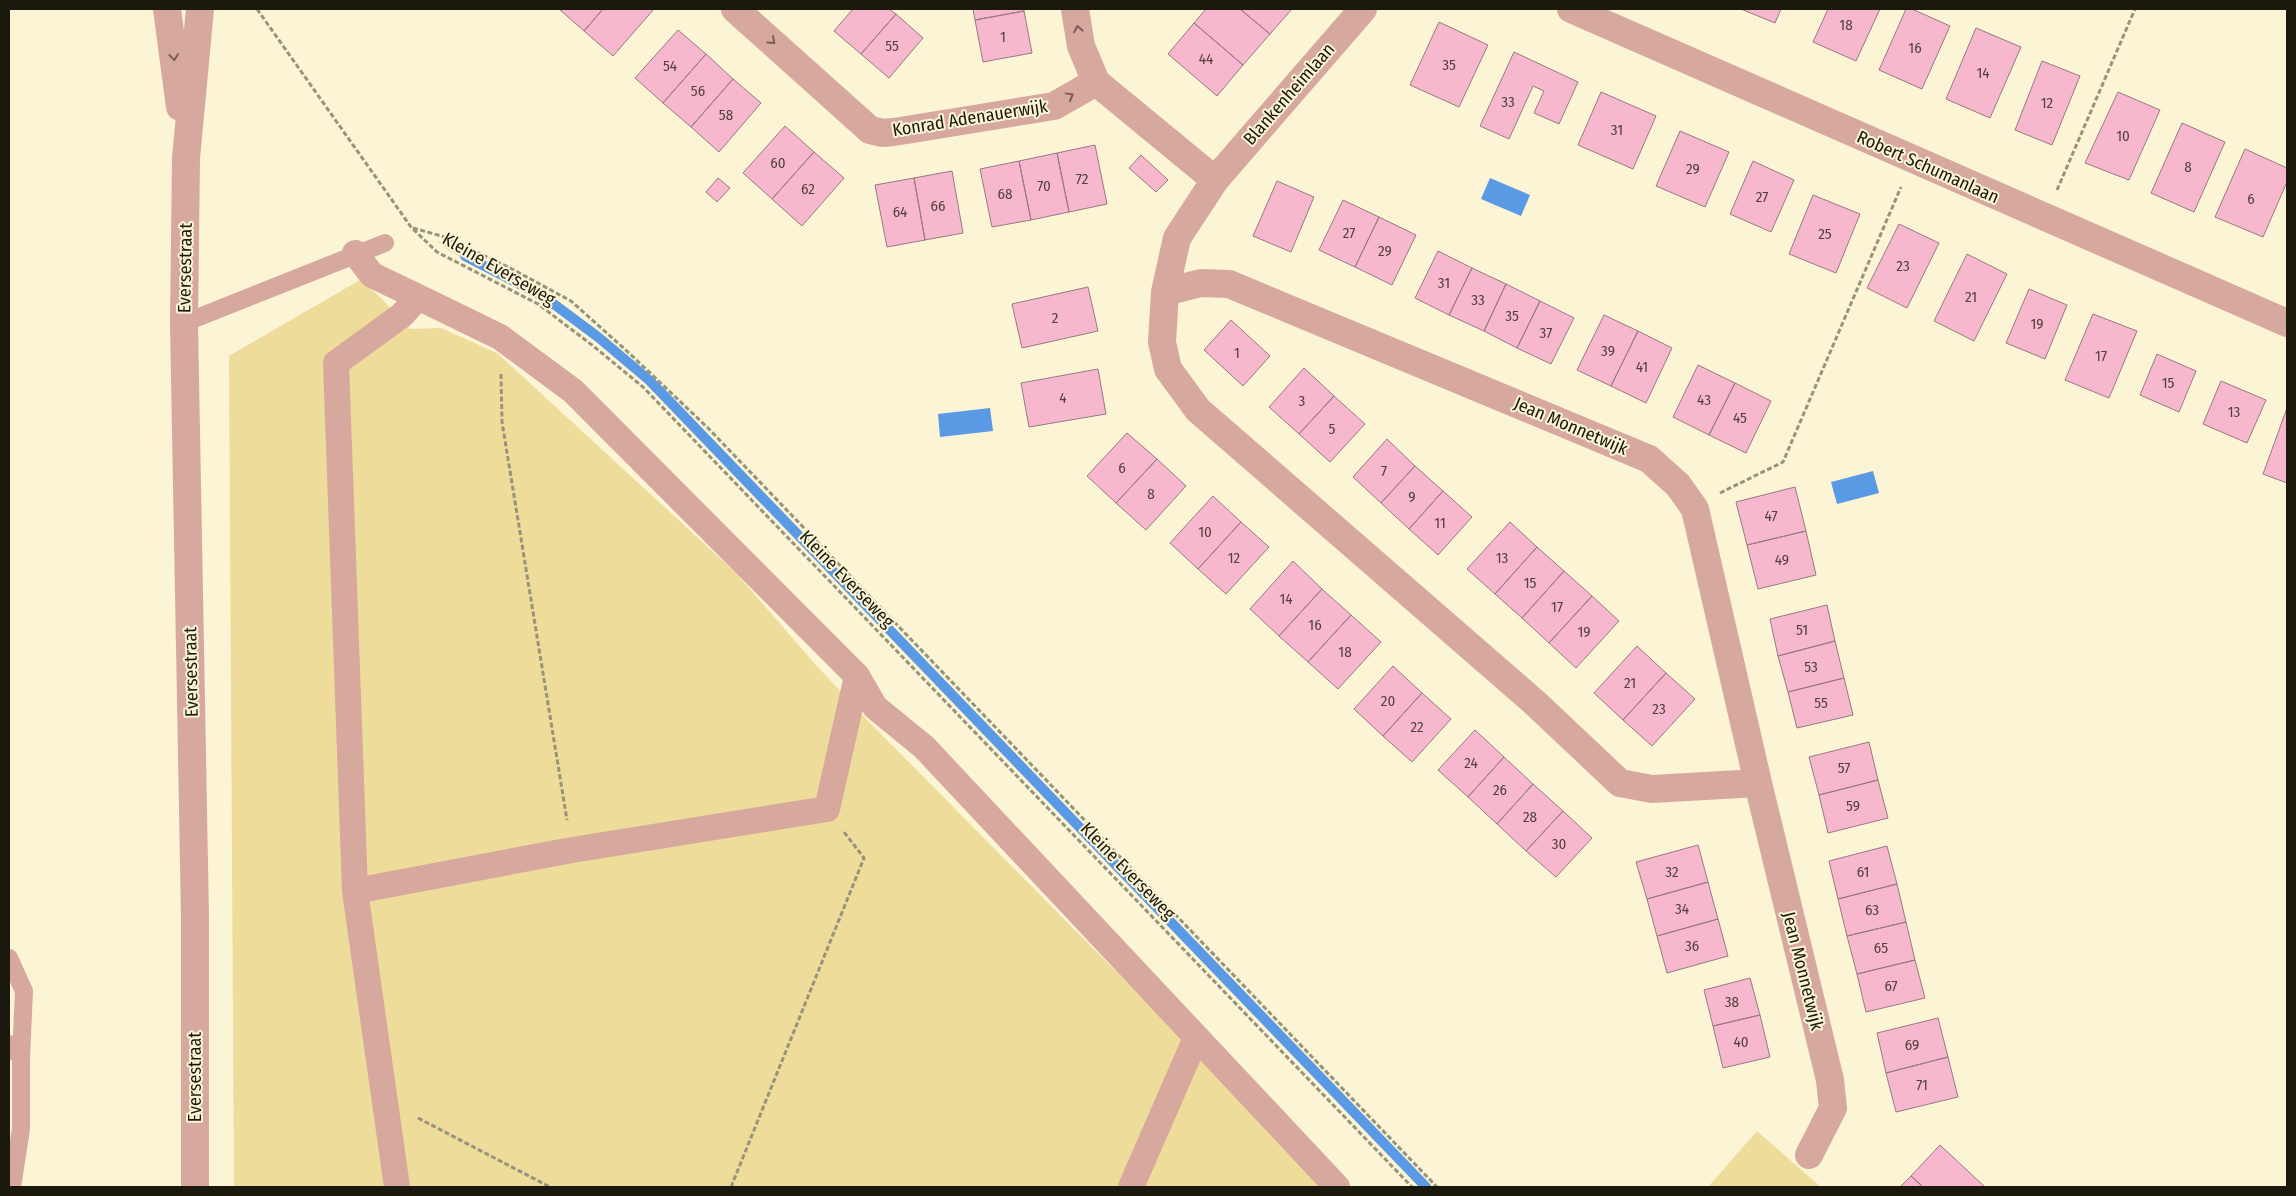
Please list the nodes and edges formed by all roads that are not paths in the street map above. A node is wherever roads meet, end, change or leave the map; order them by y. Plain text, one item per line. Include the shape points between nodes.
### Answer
1 (168, 9) edge
2 (200, 9) edge
3 (735, 9) edge
4 (1075, 9) edge
5 (1363, 9) edge
6 (1571, 9) edge
7 (1096, 82) junction
8 (186, 158) junction
9 (1215, 180) junction
10 (384, 243) road end
11 (355, 253) junction
12 (1165, 292) junction
13 (418, 297) junction
14 (184, 323) junction
15 (2287, 323) edge
16 (856, 676) junction
17 (1758, 783) junction
18 (355, 891) junction
19 (9, 958) edge
20 (1196, 1038) junction
21 (9, 1044) edge
22 (21, 1058) junction
23 (1809, 1155) dead end
24 (12, 1187) edge
25 (195, 1187) edge
26 (397, 1187) edge
27 (1131, 1187) edge
28 (1337, 1187) edge

1 -> 8 street, Eversestraat
2 - 8 street, Eversestraat
3 -> 7 street, Konrad Adenauerwijk via 862,124 877,132 1054,106
7 -> 4 street via 1081,46
5 - 9 street, Blankenheimlaan
6 - 15 street, Robert Schumanlaan
7 - 9 street
8 - 14 street, Eversestraat
9 - 12 street via 1177,238
10 - 11 lane
11 - 13 street via 372,275
11 - 14 lane
12 - 17 street via 1162,342 1168,369 1198,410 1534,702 1620,783 1652,789
12 - 17 street, Jean Monnetwijk via 1201,283 1229,284 1649,459 1678,485 1695,509
13 - 16 street via 500,337 573,391
13 - 18 street via 402,315 336,363
14 - 25 street, Eversestraat via 195,907
16 - 18 street via 828,809 572,850
16 - 20 street via 875,707 924,747
17 - 23 street, Jean Monnetwijk via 1830,1080 1833,1108
18 - 26 street
19 - 22 lane via 24,991
20 - 27 street
20 - 28 street
21 - 22 lane
22 - 24 lane via 21,1129

